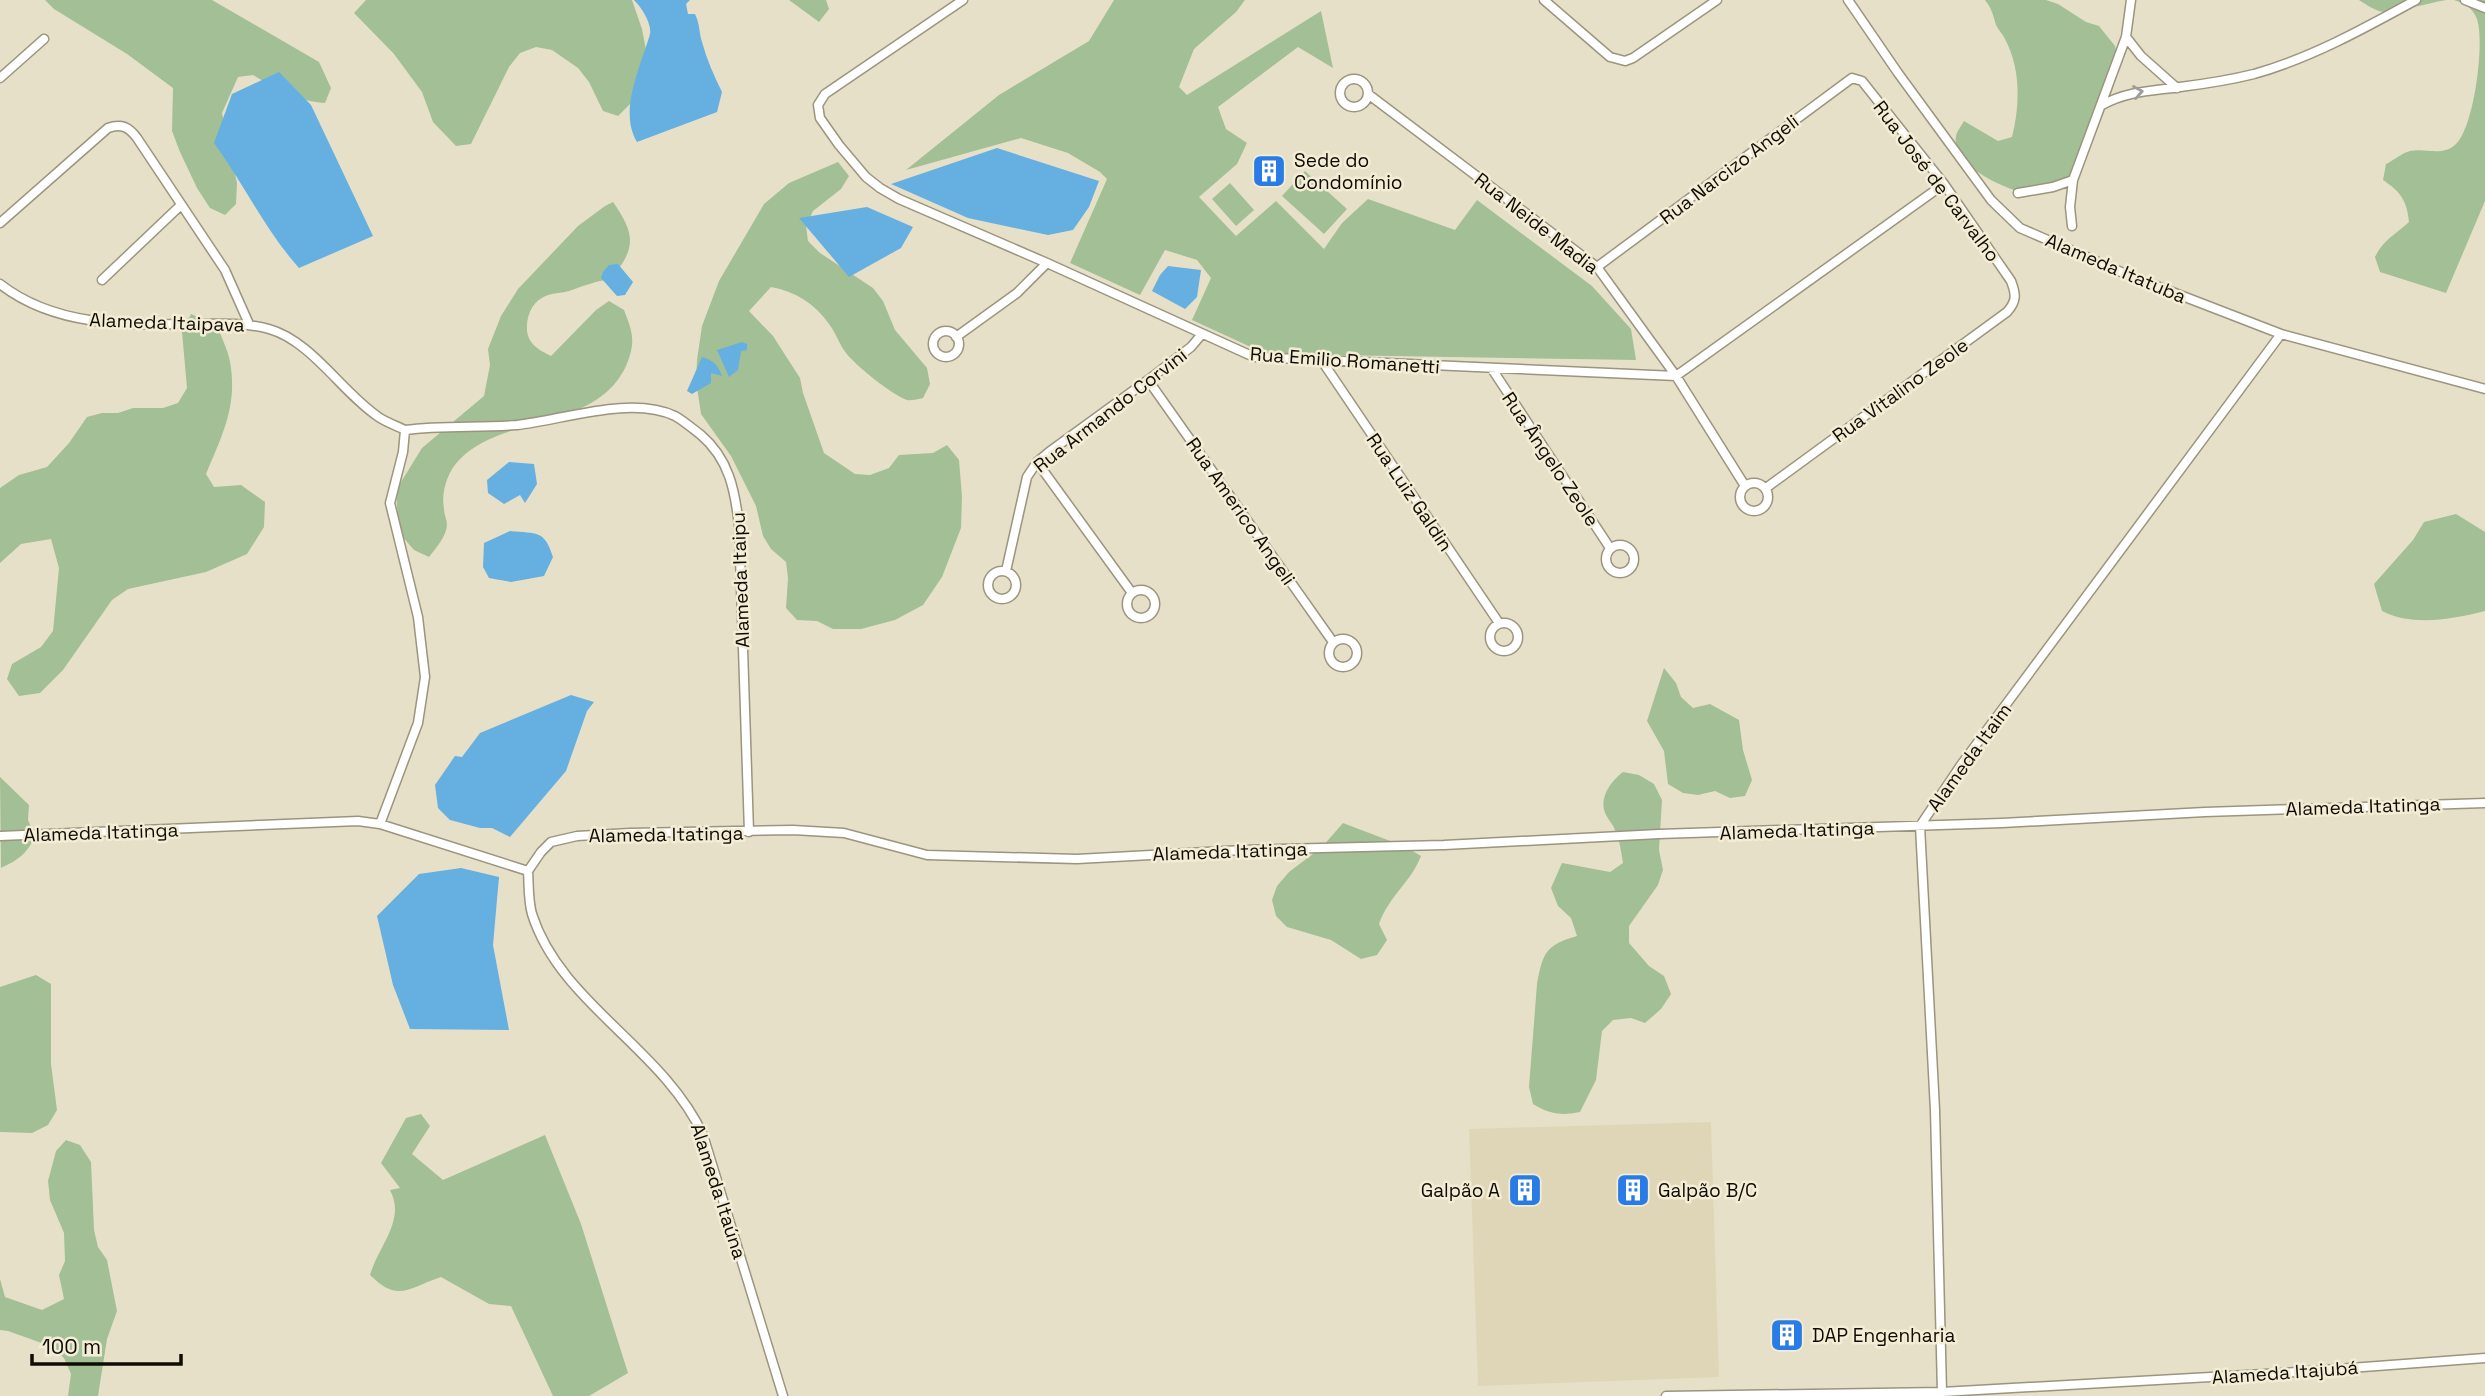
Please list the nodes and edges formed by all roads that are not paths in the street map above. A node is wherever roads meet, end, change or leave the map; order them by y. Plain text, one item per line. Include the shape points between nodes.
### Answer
1 (963, 0) edge
2 (1544, 0) edge
3 (1717, 0) edge
4 (1848, 0) edge
5 (2131, 0) edge
6 (2416, 0) edge
7 (2465, 0) edge
8 (2485, 8) edge
9 (2126, 37) junction
10 (44, 39) dead end
11 (0, 78) edge
12 (1862, 81) joint
13 (2177, 88) junction
14 (1368, 94) dead end
15 (2102, 106) junction
16 (2073, 180) junction
17 (1944, 184) junction
18 (2018, 193) dead end
19 (181, 205) junction
20 (0, 223) edge
21 (2072, 226) dead end
22 (1046, 263) junction
23 (1597, 267) junction
24 (102, 280) dead end
25 (2011, 281) joint
26 (0, 284) edge
27 (248, 324) junction
28 (1202, 334) junction
29 (2281, 334) junction
30 (956, 337) dead end
31 (1322, 361) junction
32 (1492, 369) junction
33 (1676, 376) junction
34 (1148, 380) junction
35 (2485, 389) edge
36 (405, 430) junction
37 (1037, 462) junction
38 (1745, 486) junction
39 (1766, 488) junction
40 (1610, 548) dead end
41 (1006, 571) dead end
42 (1132, 593) dead end
43 (1499, 624) dead end
44 (1333, 642) dead end
45 (2485, 803) edge
46 (380, 824) junction
47 (1920, 826) junction
48 (749, 832) junction
49 (0, 836) edge
50 (528, 871) junction
51 (2485, 1357) edge
52 (1942, 1392) junction
53 (783, 1396) edge
54 (1666, 1396) edge

1 - 22 street, Rua Emilio Romanetti via 825,94 818,105 820,118 880,188
2 - 3 street via 1610,57 1625,61
4 - 29 street, Alameda Itatuba via 1991,200 2020,228
5 - 9 street
6 - 13 street via 2288,62 2254,74
7 - 8 street
9 - 13 street
9 - 15 street
10 - 11 street
12 - 17 street, Rua José de Carvalho
12 - 23 street, Rua Narcizo Angeli via 1852,78 1845,82
15 -> 13 street via 2128,93
14 - 23 street, Rua Neide Madia
15 - 16 street
16 - 18 street
16 - 21 street
17 - 25 street, Rua José de Carvalho
17 - 33 street
19 - 20 street via 132,131 117,124
19 - 24 street
19 - 27 street via 225,270
22 - 28 street, Rua Emilio Romanetti
22 - 30 street via 1017,293
23 - 33 street, Rua Neide Madia
25 - 39 street, Rua Vitalino Zeole via 2014,304 2007,312
26 - 27 street, Alameda Itaipava via 31,304 66,317 124,323
27 - 36 street, Alameda Itaipava via 288,338 381,419
28 - 31 street, Rua Emilio Romanetti via 1254,357
28 - 34 street, Rua Armando Corvini
29 - 35 street, Alameda Itatuba
29 - 47 street, Alameda Itaim
31 - 32 street, Rua Emilio Romanetti
31 - 43 street, Rua Luiz Galdin
32 - 33 street, Rua Emilio Romanetti
32 - 40 street, Rua Ângelo Zeole
33 - 38 street, Rua Neide Madia
34 - 37 street, Rua Armando Corvini
34 - 44 street, Rua Americo Angeli
36 - 46 street via 390,503 418,617 425,677 418,723
36 - 48 street, Alameda Itaipu via 518,425 639,409 676,416 713,446 728,468 739,526
37 - 41 street, Rua Armando Corvini via 1023,487
37 - 42 street
38 - 39 street via 1758,483
38 - 39 street, Rua Vitalino Zeole via 1740,499 1752,511 1768,502
45 - 47 street, Alameda Itatinga
46 - 49 street, Alameda Itatinga via 358,821
46 - 50 street, Alameda Itatinga
47 - 48 street, Alameda Itatinga via 1077,859 927,855 844,834
47 - 52 street, Alameda Itaim via 1935,1110
48 - 50 street, Alameda Itatinga via 562,839 551,842
50 - 53 street, Alameda Itaúna via 531,911 554,960 569,981 665,1077 694,1116
51 - 52 street, Alameda Itajubá
52 - 54 street, Alameda Itajubá

